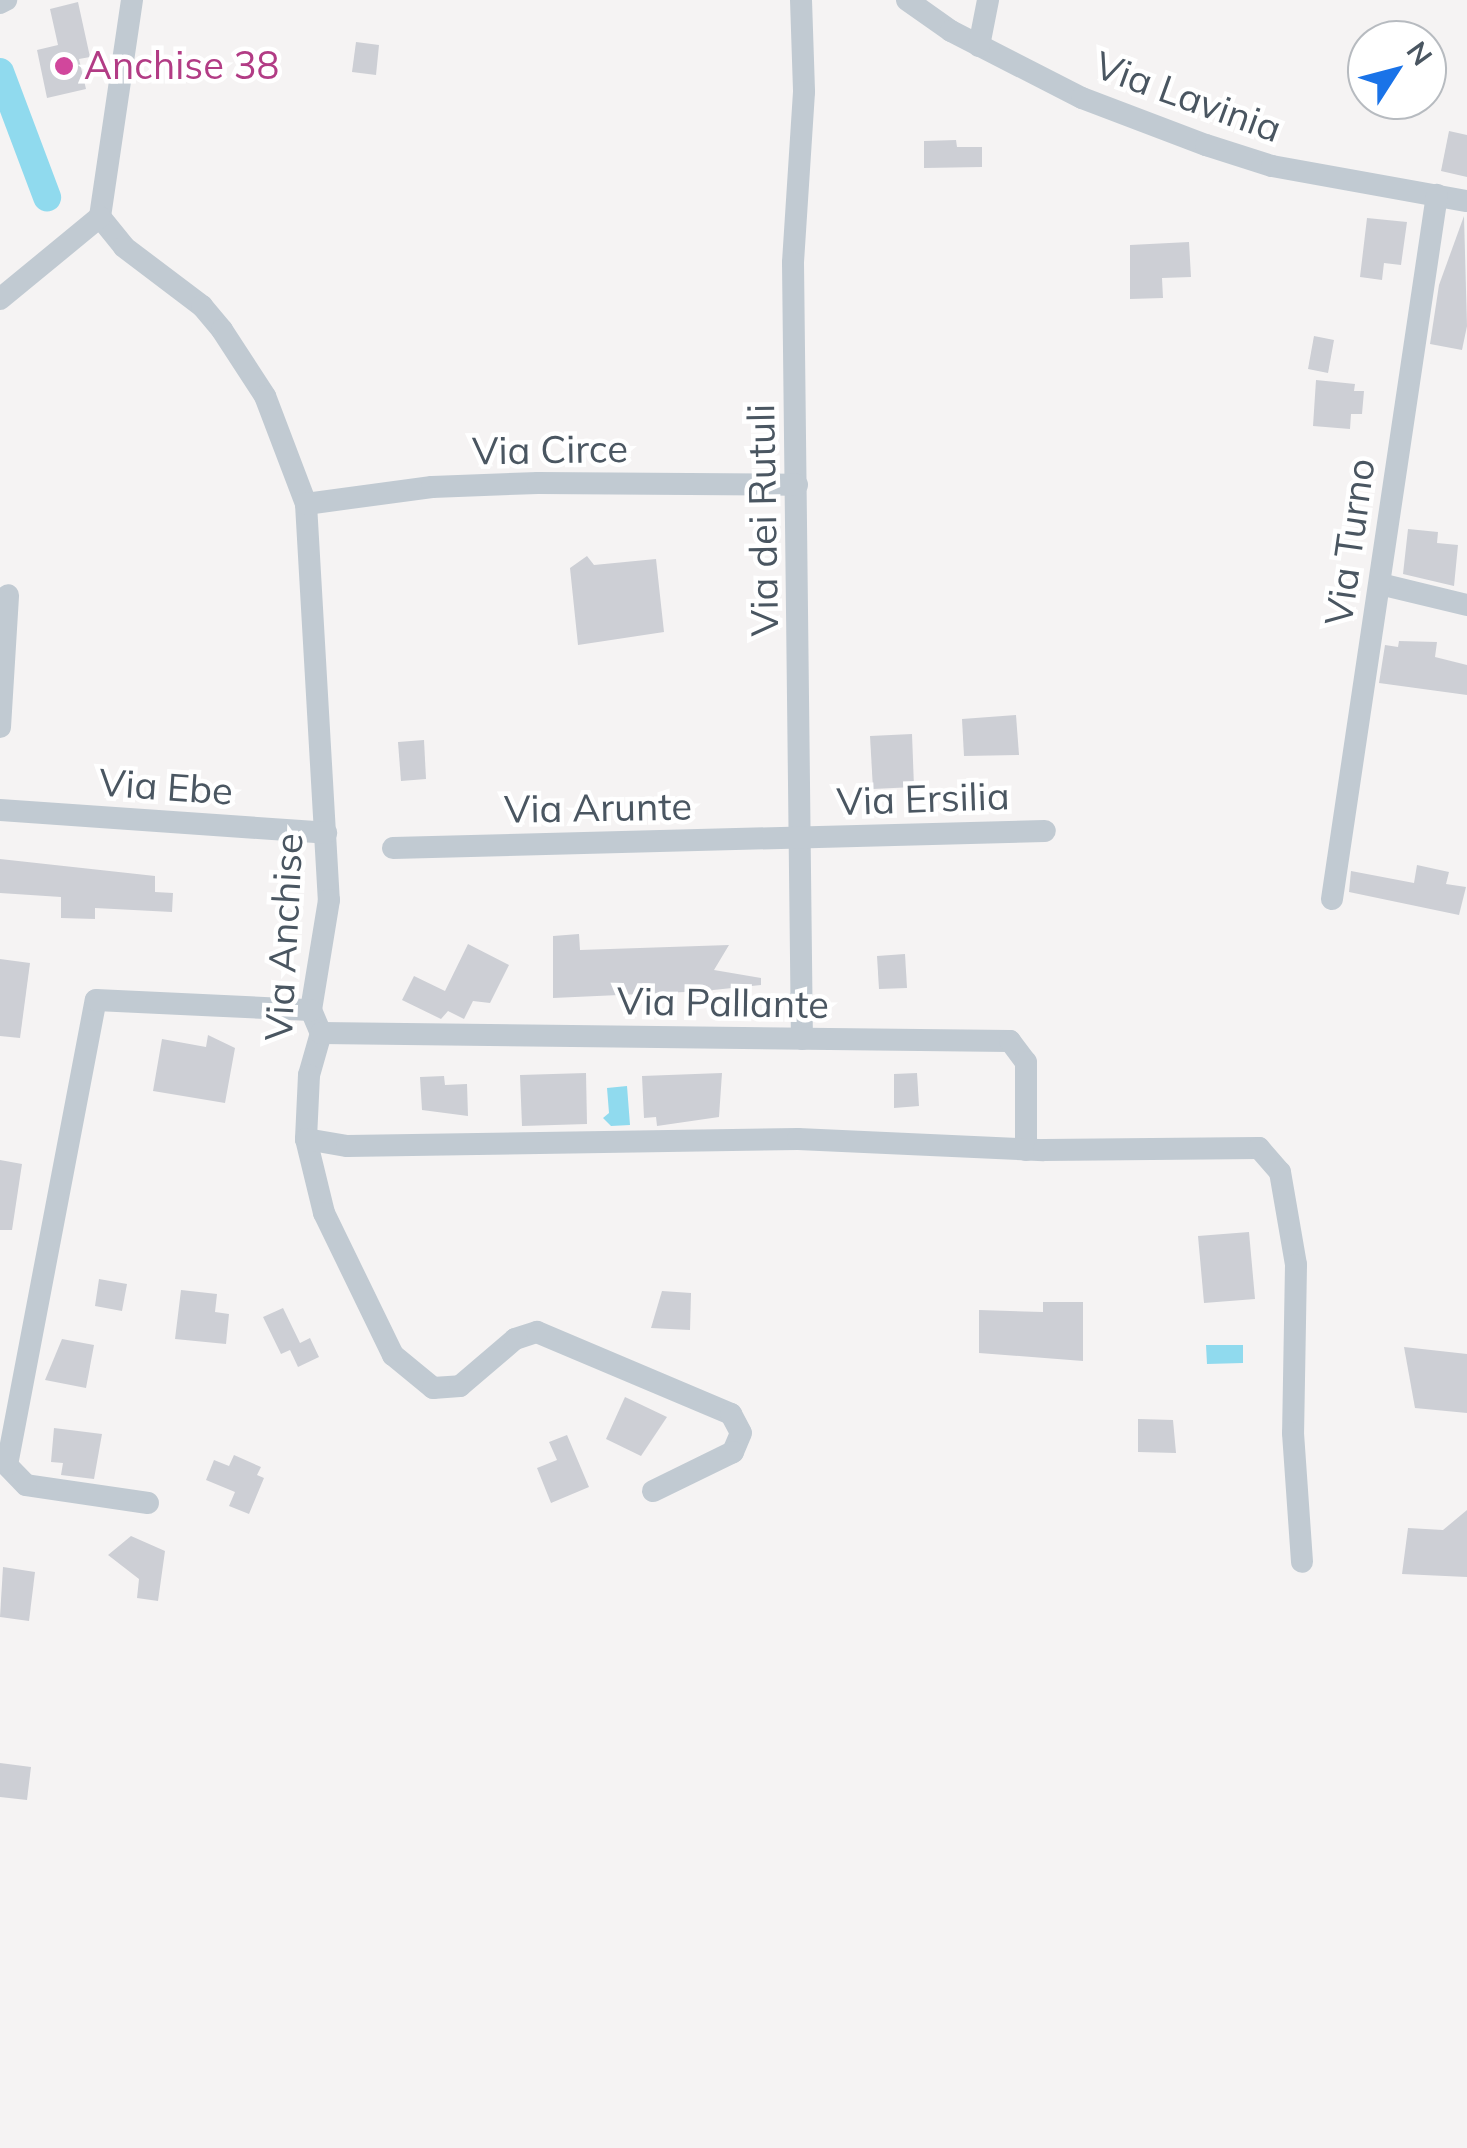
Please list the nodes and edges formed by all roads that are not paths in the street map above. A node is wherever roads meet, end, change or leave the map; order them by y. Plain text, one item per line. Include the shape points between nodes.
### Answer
1 (132, 0) edge
2 (801, 0) edge
3 (907, 0) edge
4 (988, 0) edge
5 (978, 46) junction
6 (1438, 194) junction
7 (1467, 201) edge
8 (100, 217) junction
9 (5, 289) edge
10 (797, 485) junction
11 (306, 504) junction
12 (1380, 584) junction
13 (8, 595) dead end
14 (1467, 605) edge
15 (0, 726) edge
16 (0, 810) edge
17 (1044, 831) dead end
18 (326, 833) junction
19 (804, 838) junction
20 (393, 848) dead end
21 (1332, 899) dead end
22 (311, 1010) junction
23 (320, 1033) junction
24 (802, 1039) junction
25 (306, 1139) junction
26 (1026, 1150) junction
27 (653, 1491) dead end
28 (148, 1504) dead end
29 (1302, 1562) dead end

1 - 8 street
2 - 10 street, Via dei Rutuli via 804,92 793,263
3 - 5 street, Via Lavinia
4 - 5 street
5 - 6 street, Via Lavinia via 1082,98 1206,145 1272,166
6 - 7 street, Via Lavinia
6 - 12 street, Via Turno
8 - 9 street
8 - 11 street, Via Anchise via 124,247 202,306 222,330 266,396
10 - 11 street, Via Circe via 502,484
10 - 19 street, Via dei Rutuli
11 - 18 street, Via Anchise
12 - 14 street
12 - 21 street, Via Turno
13 - 15 street
16 - 18 street, Via Ebe
17 - 19 street, Via Ersilia
18 - 22 street, Via Anchise via 329,900
19 - 20 street, Via Arunte
19 - 24 street, Via dei Rutuli
22 - 23 street, Via Anchise
22 - 28 street via 96,1000 8,1466 26,1486
23 - 24 street, Via Pallante
23 - 25 street, Via Anchise via 308,1075
24 - 26 street, Via Pallante via 1010,1042 1026,1062
25 - 26 street via 348,1146 798,1138
25 - 27 street, Via Anchise via 324,1213 374,1324 416,1378 433,1388 460,1386 515,1339 537,1332 731,1414 741,1432 733,1452
26 - 29 street via 1258,1148 1274,1161 1296,1266 1293,1433

